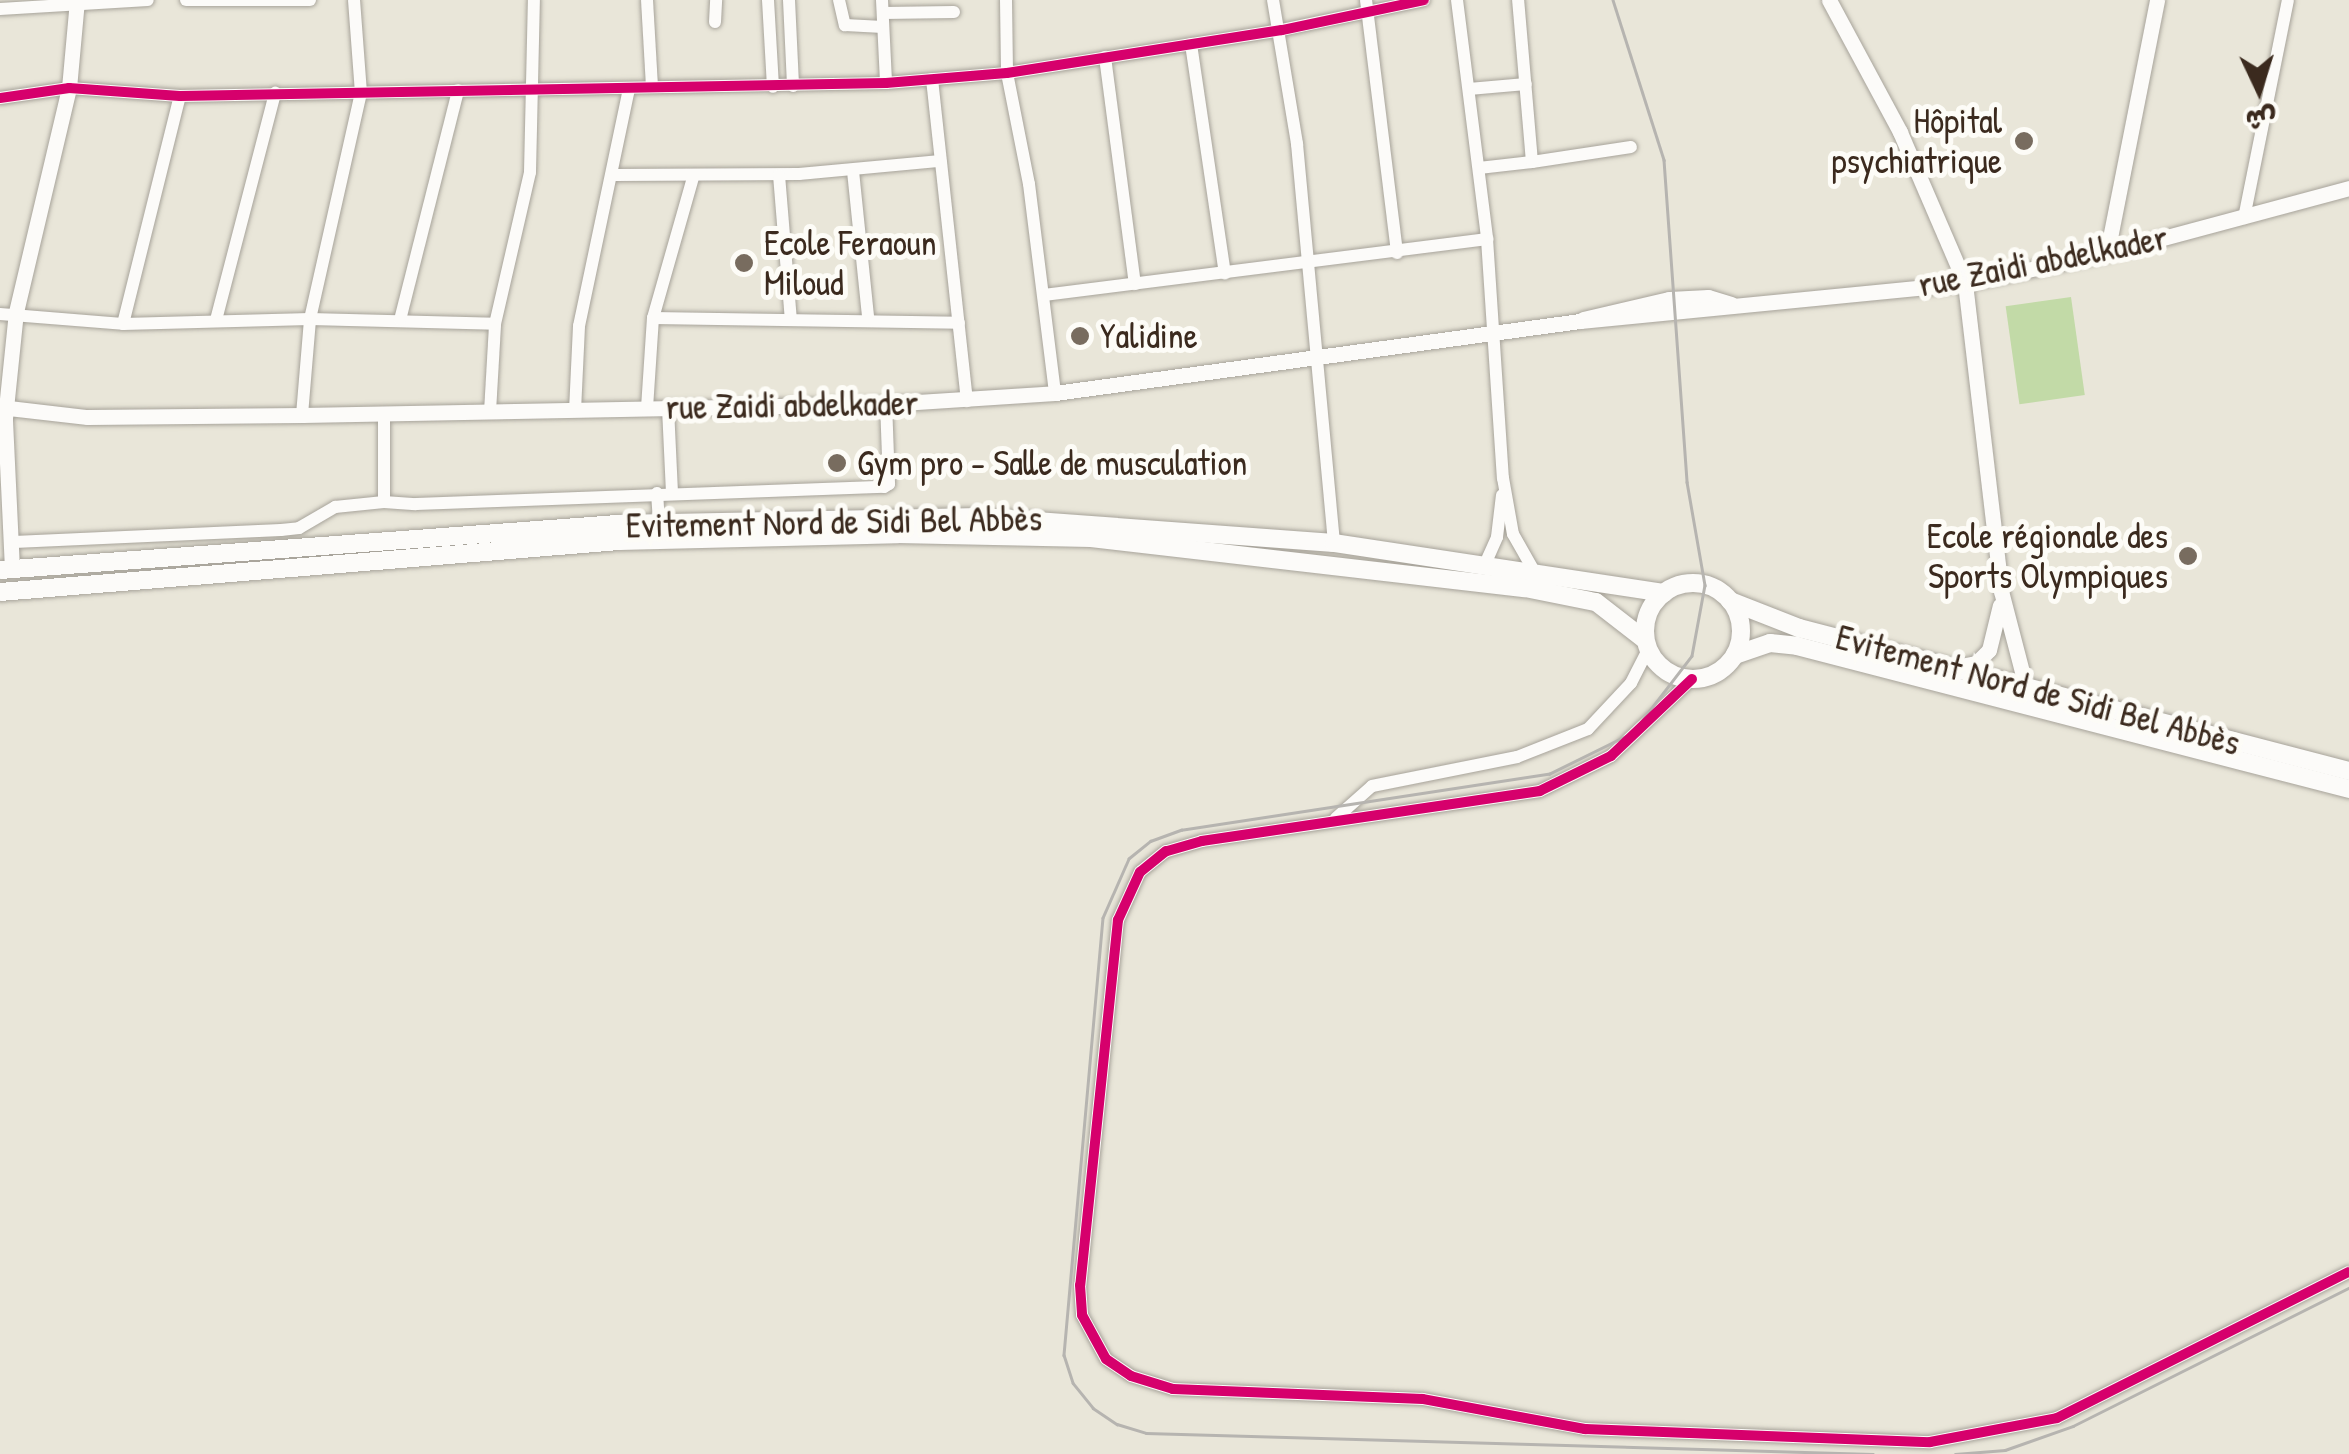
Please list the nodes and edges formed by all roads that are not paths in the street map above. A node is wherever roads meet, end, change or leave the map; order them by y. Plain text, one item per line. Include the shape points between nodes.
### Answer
1 (76, 0) edge
2 (148, 0) edge
3 (186, 0) edge
4 (310, 0) edge
5 (354, 0) edge
6 (534, 0) edge
7 (647, 0) edge
8 (716, 0) edge
9 (768, 0) edge
10 (789, 0) edge
11 (839, 0) edge
12 (1006, 0) edge
13 (1273, 0) edge
14 (1424, 0) edge
15 (1457, 0) edge
16 (1518, 0) edge
17 (1829, 0) edge
18 (2156, 0) edge
19 (2288, 0) edge
20 (276, 2) edge
21 (1368, 6) edge
22 (0, 9) edge
23 (954, 12) dead end
24 (883, 13) edge
25 (715, 22) dead end
26 (1282, 30) junction
27 (1191, 44) junction
28 (1104, 56) junction
29 (1007, 73) junction
30 (932, 80) junction
31 (886, 83) junction
32 (1526, 84) junction
33 (793, 86) junction
34 (652, 87) junction
35 (773, 87) junction
36 (69, 88) junction
37 (535, 88) junction
38 (629, 88) junction
39 (1469, 89) junction
40 (458, 90) junction
41 (275, 93) junction
42 (361, 94) junction
43 (180, 96) junction
44 (0, 98) edge
45 (1631, 146) dead end
46 (940, 161) junction
47 (1532, 162) junction
48 (1479, 168) junction
49 (854, 172) junction
50 (615, 175) junction
51 (779, 175) junction
52 (693, 178) junction
53 (2349, 188) edge
54 (2244, 218) junction
55 (1487, 239) junction
56 (1397, 253) junction
57 (2107, 254) junction
58 (1307, 264) junction
59 (1224, 274) junction
60 (1965, 283) junction
61 (1135, 284) junction
62 (1044, 295) junction
63 (8, 313) edge
64 (310, 318) junction
65 (653, 318) junction
66 (868, 318) junction
67 (216, 320) junction
68 (400, 320) junction
69 (792, 320) junction
70 (959, 323) junction
71 (123, 324) junction
72 (495, 324) junction
73 (1490, 332) junction
74 (1316, 357) junction
75 (1055, 392) junction
76 (967, 400) junction
77 (886, 404) junction
78 (3, 407) edge
79 (647, 408) junction
80 (668, 408) junction
81 (575, 411) junction
82 (490, 412) junction
83 (384, 414) junction
84 (302, 416) junction
85 (1504, 478) junction
86 (672, 492) junction
87 (657, 493) junction
88 (384, 502) junction
89 (659, 523) junction
90 (14, 542) junction
91 (1334, 543) junction
92 (1486, 562) junction
93 (6, 570) edge
94 (1534, 571) junction
95 (0, 592) edge
96 (1664, 592) junction
97 (2002, 592) junction
98 (1730, 601) junction
99 (1646, 644) junction
100 (1734, 655) junction
101 (1938, 666) junction
102 (1692, 680) junction
103 (2026, 687) junction
104 (2349, 771) edge
105 (1372, 786) junction
106 (2349, 790) edge
107 (1378, 814) junction
108 (1334, 820) junction
109 (2349, 1272) edge

1 - 2 street
1 - 22 street
1 - 36 main road
3 - 20 street
4 - 20 street
5 - 42 street
6 - 37 street
7 - 34 street
8 - 25 street
9 - 35 street
10 - 33 street
11 - 24 street via 845,26
12 - 29 street
13 - 26 street
14 - 21 street
15 - 39 street
16 - 32 street
17 - 60 main road via 1884,99
18 - 57 main road
19 - 54 street
21 - 26 street
21 - 56 street
23 - 24 street
24 - 31 street
26 - 27 street
26 - 58 street
27 - 28 street
27 - 59 street
28 - 29 street
28 - 61 street
29 - 30 street
29 - 62 street
30 - 31 street
30 - 46 street
31 - 33 street
32 - 39 street
32 - 47 street
33 - 35 street
34 - 35 street
34 - 38 street
36 - 43 street
36 - 44 street
36 - 63 main road
37 - 38 street
37 - 40 street
37 - 72 street via 530,172
38 - 50 street
39 - 48 street
40 - 42 street
40 - 68 street
41 - 42 street
41 - 43 street
41 - 67 street
42 - 64 street
43 - 71 street
45 - 47 street
46 - 49 street
46 - 70 street
47 - 48 street
48 - 55 street
49 - 51 street
49 - 66 street
50 - 52 street
50 - 81 street via 579,326
51 - 52 street
51 - 69 street
52 - 65 street
53 - 54 main road, rue Zaidi abdelkader
54 - 57 main road, rue Zaidi abdelkader
55 - 56 street
55 - 73 street
56 - 58 street
57 - 60 main road, rue Zaidi abdelkader
58 - 59 street
58 - 74 street
59 - 61 street
60 - 73 main road, rue Zaidi abdelkader via 1731,304 1708,297 1669,300 1580,321
60 - 97 main road
61 - 62 street
62 - 75 street
63 - 71 street
63 - 78 main road
64 - 67 street
64 - 68 street
64 - 84 street
65 - 69 street
65 - 79 street
66 - 69 street
66 - 70 street
67 - 71 street
68 - 72 street
70 - 76 street
72 - 82 street
73 - 74 main road, rue Zaidi abdelkader
73 - 85 street
74 - 75 main road, rue Zaidi abdelkader
74 - 91 street
75 - 76 main road, rue Zaidi abdelkader
76 - 77 main road, rue Zaidi abdelkader
77 - 80 main road, rue Zaidi abdelkader
77 - 86 street via 884,487
78 - 84 main road, rue Zaidi abdelkader via 87,417
78 - 90 main road
79 - 80 main road, rue Zaidi abdelkader
79 - 81 main road, rue Zaidi abdelkader
80 - 86 street
81 - 82 main road, rue Zaidi abdelkader
82 - 83 main road, rue Zaidi abdelkader
83 - 84 main road, rue Zaidi abdelkader
83 - 88 street
85 - 92 street via 1497,537
85 - 94 street via 1513,534
86 - 87 street
87 - 88 street
87 - 89 street
88 - 90 street via 335,506 299,528 281,530
89 - 91 highway, Evitement Nord de Sidi Bel Abbès via 1017,518
89 - 93 highway, Evitement Nord de Sidi Bel Abbès
90 - 93 main road
91 - 92 highway, Evitement Nord de Sidi Bel Abbès
92 - 94 highway, Evitement Nord de Sidi Bel Abbès
94 - 96 highway, Evitement Nord de Sidi Bel Abbès
95 - 99 highway, Evitement Nord de Sidi Bel Abbès via 619,541 897,534 1091,538 1437,574 1596,602
96 - 98 highway via 1700,584
96 - 99 highway via 1648,613
97 - 101 main road via 1989,650 1968,666
97 - 103 main road
98 - 100 highway via 1740,621
98 - 101 highway, Evitement Nord de Sidi Bel Abbès via 1770,620
99 - 102 highway via 1663,670
99 - 105 street via 1606,714 1566,741
100 - 102 highway via 1724,668
100 - 106 highway, Evitement Nord de Sidi Bel Abbès via 1770,643 1797,646
101 - 103 highway, Evitement Nord de Sidi Bel Abbès
102 - 107 street via 1632,740 1561,782 1522,795
103 - 104 highway, Evitement Nord de Sidi Bel Abbès
105 - 107 street
105 - 108 street
107 - 108 street
108 - 109 street via 1182,845 1152,861 1125,896 1113,956 1080,1299 1096,1344 1131,1376 1173,1389 1423,1398 1585,1429 1964,1440 2072,1412

